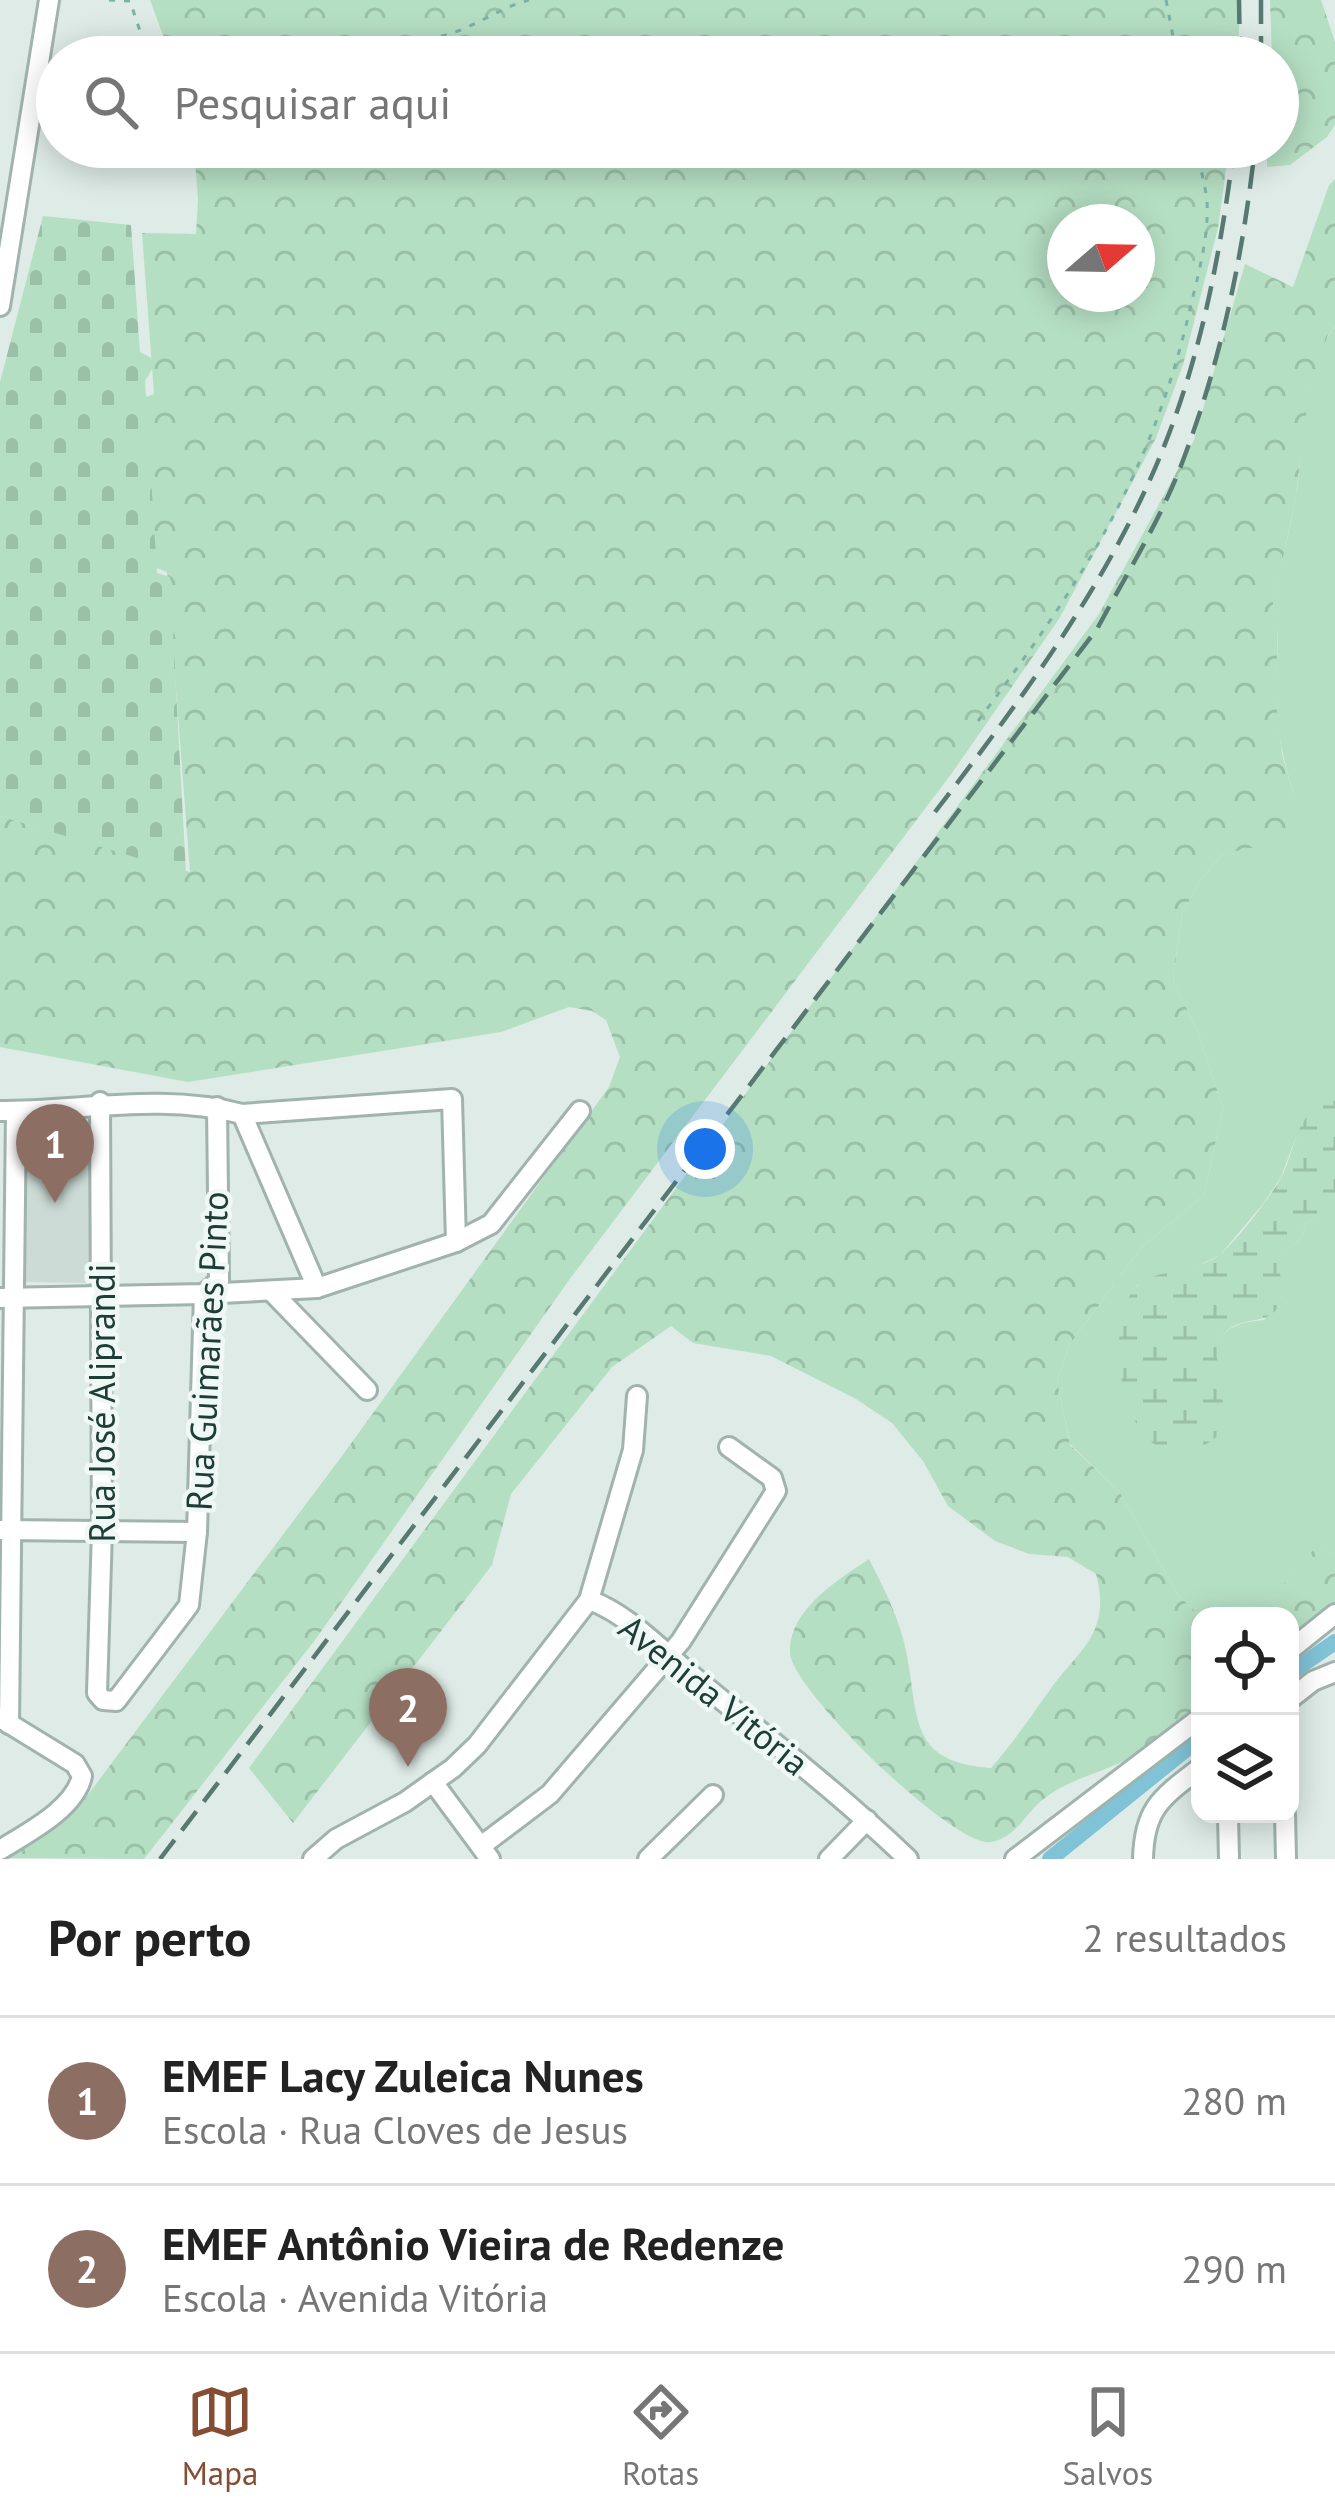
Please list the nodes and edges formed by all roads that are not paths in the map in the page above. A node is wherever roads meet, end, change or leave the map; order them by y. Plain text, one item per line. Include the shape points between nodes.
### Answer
1 (49, 0) edge
2 (43, 36) edge
3 (36, 81) edge
4 (0, 306) edge
5 (100, 1102) junction
6 (218, 1107) junction
7 (8, 1111) edge
8 (580, 1111) dead end
9 (242, 1114) junction
10 (456, 1242) junction
11 (316, 1288) junction
12 (272, 1292) junction
13 (204, 1294) junction
14 (103, 1295) junction
15 (8, 1298) edge
16 (367, 1390) dead end
17 (637, 1396) dead end
18 (729, 1447) dead end
19 (6, 1530) edge
20 (102, 1530) junction
21 (197, 1532) junction
22 (589, 1600) junction
23 (1335, 1614) edge
24 (1299, 1643) edge
25 (667, 1655) junction
26 (1335, 1672) edge
27 (1299, 1692) edge
28 (103, 1700) joint
29 (4, 1721) edge
30 (1191, 1725) edge
31 (1191, 1775) edge
32 (433, 1783) junction
33 (713, 1795) dead end
34 (867, 1820) junction
35 (1228, 1823) edge
36 (1285, 1823) edge
37 (336, 1840) junction
38 (0, 1850) edge
39 (485, 1852) edge
40 (313, 1859) edge
41 (350, 1859) edge
42 (649, 1859) edge
43 (829, 1859) edge
44 (908, 1859) edge
45 (1015, 1859) edge
46 (1143, 1859) edge
47 (1229, 1859) edge
48 (1286, 1859) edge

1 - 2 street
3 - 4 street
5 - 6 street
5 - 7 street
5 - 14 street, Rua José Aliprandi
6 - 9 street
6 - 13 street, Rua Guimarães Pinto via 219,1281
7 - 15 street
8 - 10 street via 491,1224
9 - 10 street via 452,1100
9 - 11 street
10 - 11 street
11 - 12 street
12 - 13 street
12 - 16 street
13 - 14 street
13 - 21 street, Rua Guimarães Pinto
14 - 15 street
14 - 20 street, Rua José Aliprandi
15 - 19 street
17 - 22 street via 633,1450
18 - 25 street via 772,1478 776,1491
19 - 20 street
19 - 29 street
20 - 21 street
20 - 28 street, Rua José Aliprandi
21 - 28 street, Rua Guimarães Pinto via 189,1605 116,1701
22 - 25 street, Avenida Vitória
22 - 32 street, Avenida Vitória via 477,1745
23 - 24 street
25 - 34 street, Avenida Vitória
25 - 39 street via 550,1794
26 - 27 street
29 - 38 street via 82,1776 74,1795
30 - 45 street
31 - 46 street via 1147,1819
32 - 37 street, Avenida Vitória
32 - 39 street
33 - 42 street
34 - 43 street
34 - 44 street, Avenida Vitória
35 - 47 street
36 - 48 street
37 - 40 street, Avenida Vitória
37 - 41 street

